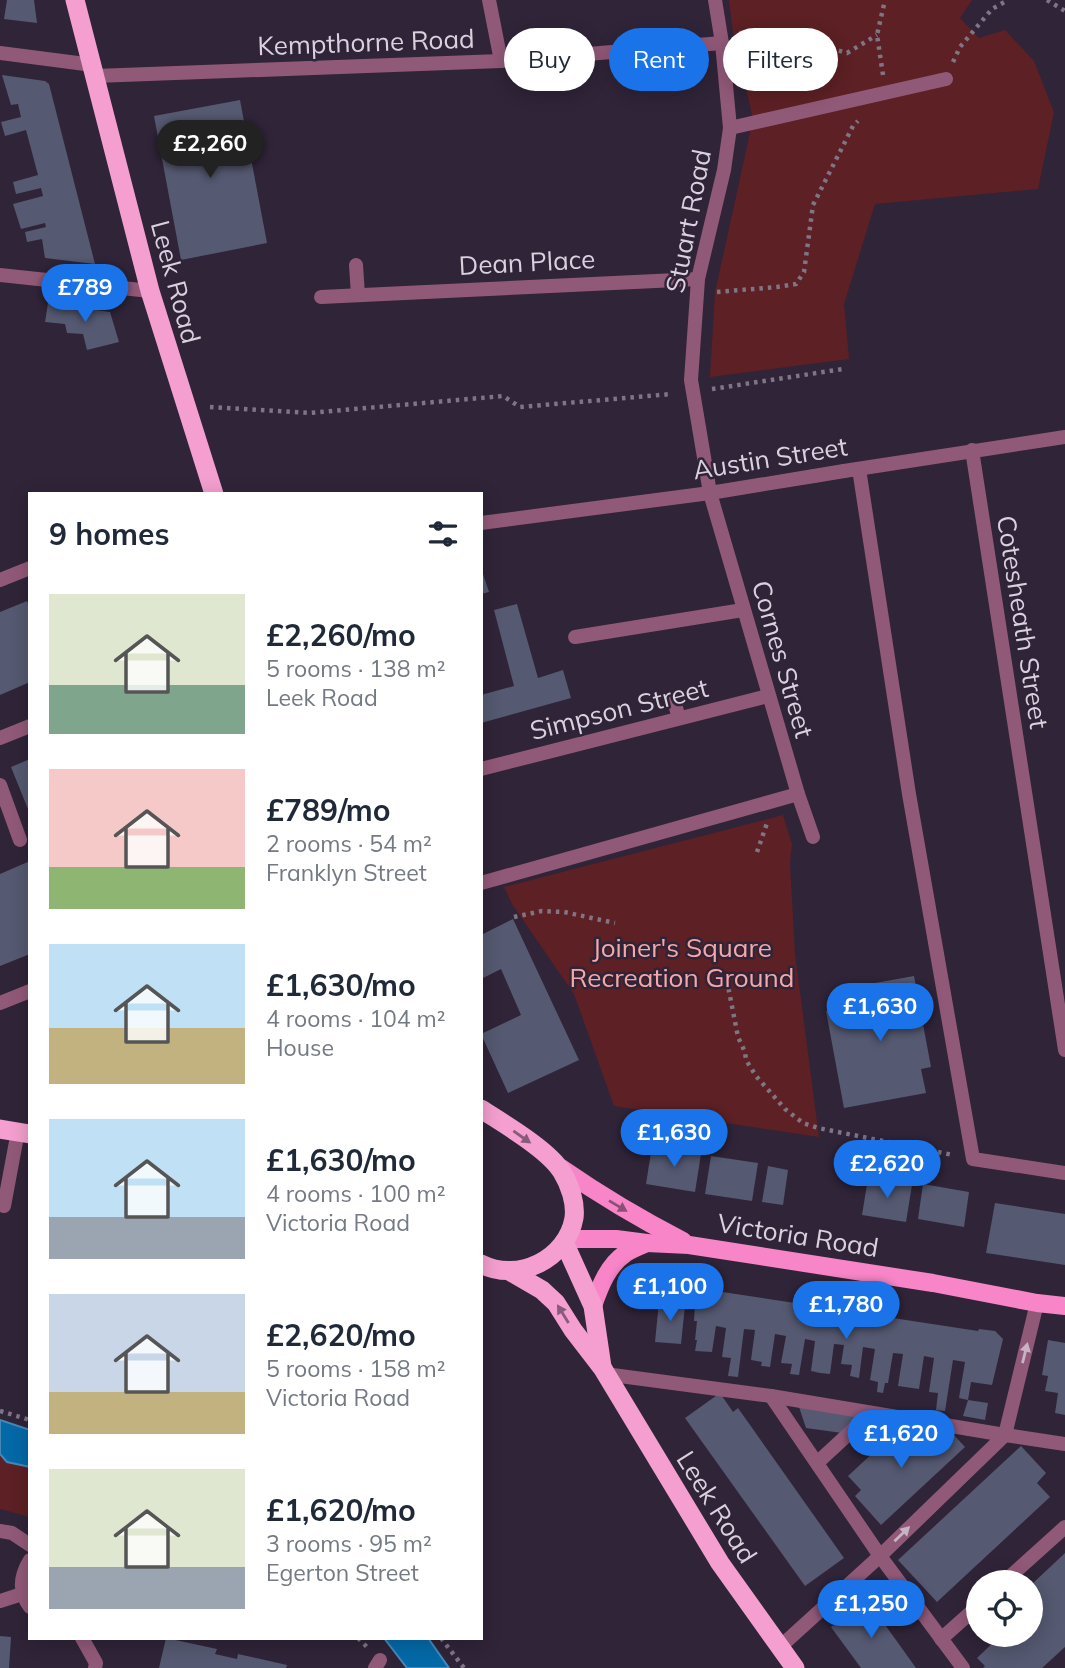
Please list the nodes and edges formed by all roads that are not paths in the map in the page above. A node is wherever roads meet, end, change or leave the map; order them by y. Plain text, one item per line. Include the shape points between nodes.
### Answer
1 (75, 0) edge
2 (489, 0) edge
3 (716, 0) edge
4 (721, 38) junction
5 (0, 53) edge
6 (501, 61) junction
7 (94, 70) junction
8 (946, 79) road end
9 (730, 128) junction
10 (356, 265) dead end
11 (0, 275) edge
12 (697, 286) junction
13 (150, 291) junction
14 (358, 295) junction
15 (321, 297) dead end
16 (1065, 437) edge
17 (972, 450) junction
18 (851, 470) junction
19 (213, 492) edge
20 (710, 493) junction
21 (483, 523) edge
22 (28, 569) edge
23 (0, 580) edge
24 (743, 610) junction
25 (575, 637) dead end
26 (768, 696) junction
27 (674, 701) dead end
28 (679, 718) junction
29 (28, 727) edge
30 (0, 738) edge
31 (483, 768) edge
32 (0, 785) edge
33 (798, 794) junction
34 (813, 837) dead end
35 (20, 840) dead end
36 (483, 882) edge
37 (28, 992) edge
38 (0, 1003) edge
39 (1065, 1050) edge
40 (483, 1110) edge
41 (16, 1131) edge
42 (561, 1168) junction
43 (1065, 1173) edge
44 (4, 1206) dead end
45 (565, 1240) junction
46 (647, 1243) junction
47 (689, 1245) junction
48 (483, 1266) edge
49 (511, 1272) junction
50 (1037, 1303) junction
51 (593, 1306) junction
52 (1065, 1306) edge
53 (604, 1371) junction
54 (771, 1396) junction
55 (871, 1413) junction
56 (1005, 1435) junction
57 (1065, 1444) edge
58 (817, 1463) junction
59 (1065, 1527) edge
60 (0, 1531) edge
61 (28, 1544) edge
62 (880, 1556) junction
63 (28, 1563) edge
64 (1017, 1570) edge
65 (22, 1594) junction
66 (0, 1601) edge
67 (28, 1604) edge
68 (966, 1617) edge
69 (941, 1639) junction
70 (83, 1640) edge
71 (780, 1647) junction
72 (95, 1668) edge
73 (795, 1668) edge
74 (963, 1668) edge

1 - 7 highway, Leek Road
2 - 6 street
3 - 4 street, Stuart Road
4 - 6 street, Kempthorne Road
4 - 9 street, Stuart Road
5 - 7 street, Kempthorne Road
6 - 7 street, Kempthorne Road
7 - 13 highway, Leek Road
8 - 9 street
9 - 12 street, Stuart Road
10 - 14 street
11 - 13 street
12 - 14 street, Dean Place
12 - 20 street, Stuart Road via 691,380
13 - 19 highway, Leek Road
14 - 15 street, Dean Place
16 - 17 street, Austin Street
17 - 18 street, Austin Street
17 - 39 street, Cotesheath Street
18 - 20 street, Austin Street
18 - 43 street via 973,1159
20 - 21 street, Austin Street
20 - 24 street, Cornes Street
22 - 23 street
24 - 25 street
24 - 26 street, Cornes Street
26 - 28 street, Simpson Street
26 - 33 street, Cornes Street
27 - 28 street
28 - 31 street, Simpson Street
29 - 30 street
32 - 35 street
33 - 34 street, Cornes Street
33 - 36 street
37 - 38 street
40 -> 42 highway
41 - 44 street
42 - 45 highway via 574,1206
42 -> 47 main road, Victoria Road
45 - 46 main road, Victoria Road
45 - 49 highway via 537,1264
45 - 51 highway, Leek Road
46 - 47 main road, Victoria Road
46 - 51 main road via 625,1253 612,1266
47 - 50 main road, Victoria Road
48 - 49 highway, Leek Road
53 -> 49 highway, Leek Road via 556,1303
50 - 52 main road, Victoria Road
56 -> 50 street
51 - 53 highway, Leek Road
53 - 54 street
53 - 71 highway, Leek Road via 720,1563
54 - 55 street
54 - 58 street
55 - 56 street
55 - 58 street
56 - 57 street
62 -> 56 street
58 - 62 street
59 - 64 street
60 - 61 street
62 - 69 street
62 - 71 street
63 - 65 street
65 - 66 street
65 - 67 street
68 - 69 street
69 - 74 street
70 - 72 street
71 - 73 highway, Leek Road

